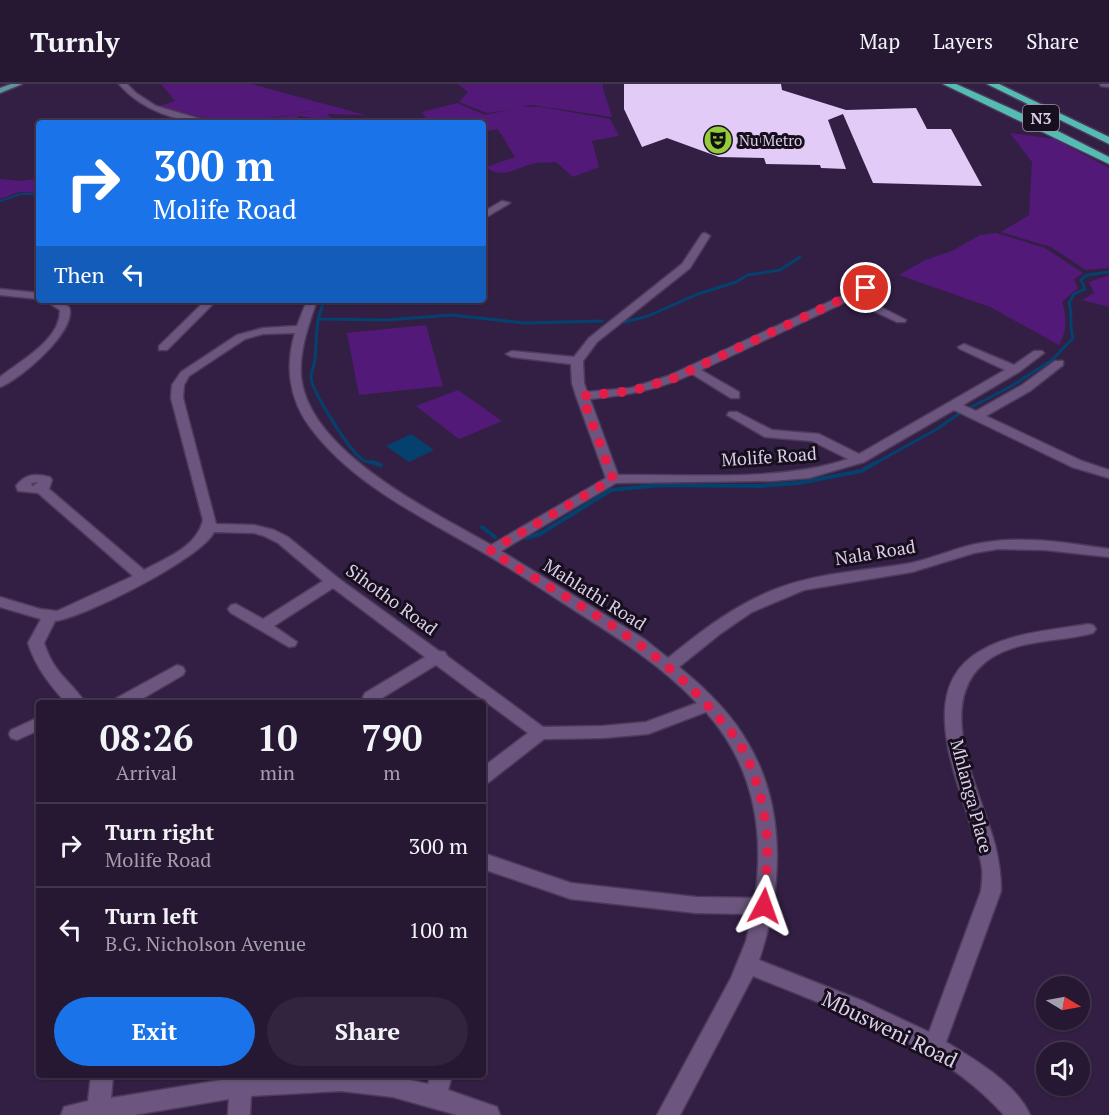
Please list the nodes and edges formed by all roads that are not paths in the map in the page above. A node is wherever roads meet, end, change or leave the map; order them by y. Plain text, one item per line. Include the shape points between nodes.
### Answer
1 (18, 84) edge
2 (123, 84) edge
3 (948, 84) edge
4 (972, 84) edge
5 (993, 84) edge
6 (1104, 84) edge
7 (1109, 85) edge
8 (1005, 87) edge
9 (0, 91) edge
10 (198, 120) edge
11 (1108, 140) edge
12 (1109, 155) edge
13 (1109, 161) edge
14 (505, 203) dead end
15 (486, 214) edge
16 (705, 236) dead end
17 (881, 281) dead end
18 (0, 291) edge
19 (36, 296) edge
20 (851, 296) junction
21 (54, 303) edge
22 (208, 303) edge
23 (311, 303) edge
24 (902, 320) dead end
25 (301, 329) junction
26 (964, 347) dead end
27 (163, 348) dead end
28 (1038, 353) dead end
29 (512, 354) dead end
30 (577, 361) junction
31 (1059, 363) dead end
32 (692, 369) junction
33 (1015, 370) junction
34 (0, 383) edge
35 (735, 395) dead end
36 (582, 396) junction
37 (955, 406) junction
38 (733, 415) dead end
39 (974, 415) junction
40 (859, 459) junction
41 (1109, 474) edge
42 (613, 479) junction
43 (40, 488) dead end
44 (210, 528) junction
45 (490, 551) junction
46 (1109, 553) edge
47 (143, 577) junction
48 (333, 581) junction
49 (0, 602) edge
50 (236, 609) dead end
51 (49, 618) junction
52 (264, 626) junction
53 (1088, 629) dead end
54 (288, 642) dead end
55 (439, 656) junction
56 (669, 666) junction
57 (177, 671) dead end
58 (370, 697) dead end
59 (73, 700) edge
60 (126, 700) edge
61 (708, 705) junction
62 (36, 724) edge
63 (540, 733) junction
64 (17, 734) dead end
65 (486, 775) edge
66 (486, 862) edge
67 (764, 906) junction
68 (748, 965) junction
69 (934, 1047) junction
70 (102, 1078) edge
71 (438, 1086) edge
72 (241, 1088) junction
73 (98, 1111) junction
74 (72, 1115) edge
75 (239, 1115) edge
76 (489, 1115) edge
77 (668, 1115) edge
78 (1019, 1115) edge

1 - 9 main road
2 - 10 street via 148,107
3 - 13 highway
4 - 12 highway, N3 via 1077,135
5 - 8 highway
6 - 7 street
8 - 11 highway, N3
14 - 15 street
16 - 30 street via 686,266 593,340
17 - 20 street
18 - 19 street
20 - 24 street
20 - 32 street
21 - 34 street via 64,309 64,324 33,357
22 - 27 street
23 - 25 street, Mahlathi Road
25 - 44 street via 249,334 180,379 177,398
25 - 45 street, Mahlathi Road via 294,364 298,391 312,421 334,448 393,492
26 - 33 street
28 - 33 street, Molife Road
29 - 30 street
30 - 36 street
31 - 39 street via 1026,388
32 - 35 street
32 - 36 street via 640,389
33 - 37 street, Molife Road
36 - 42 street
37 - 39 street
37 - 40 street, Molife Road
38 - 40 street via 770,434 815,437
39 - 41 street via 1077,464
40 - 42 street, Molife Road via 792,476
42 - 45 street, Molife Road
43 - 47 street
44 - 47 street via 189,552
44 - 48 street, Sihotho Road via 269,533
45 - 56 street, Mahlathi Road
46 - 56 street, Nala Road via 1027,544 996,545 916,567 800,586 729,620
47 - 51 street via 83,607
48 - 52 street
48 - 55 street, Sihotho Road
49 - 51 street
50 - 52 street
51 - 59 street via 36,643 39,655 45,669
52 - 54 street
53 - 69 street, Mhlanga Place via 986,653 962,672 956,686 953,706 958,756 986,846 992,891
55 - 58 street
55 - 63 street, Sihotho Road
56 - 61 street, Mahlathi Road
57 - 60 street
61 - 63 street via 648,728
61 - 67 street, Mahlathi Road via 736,738 755,780 767,838
62 - 64 street
63 - 65 street
66 - 67 street via 572,891 696,905
67 - 68 street, Mahlathi Road
68 - 69 street, Mbusweni Road via 861,1011
68 - 77 street, Mahlathi Road
69 - 78 street, Mbusweni Road via 966,1067
70 - 73 street
71 - 72 street via 284,1082
71 - 76 street
72 - 73 street
72 - 75 street
73 - 74 street

